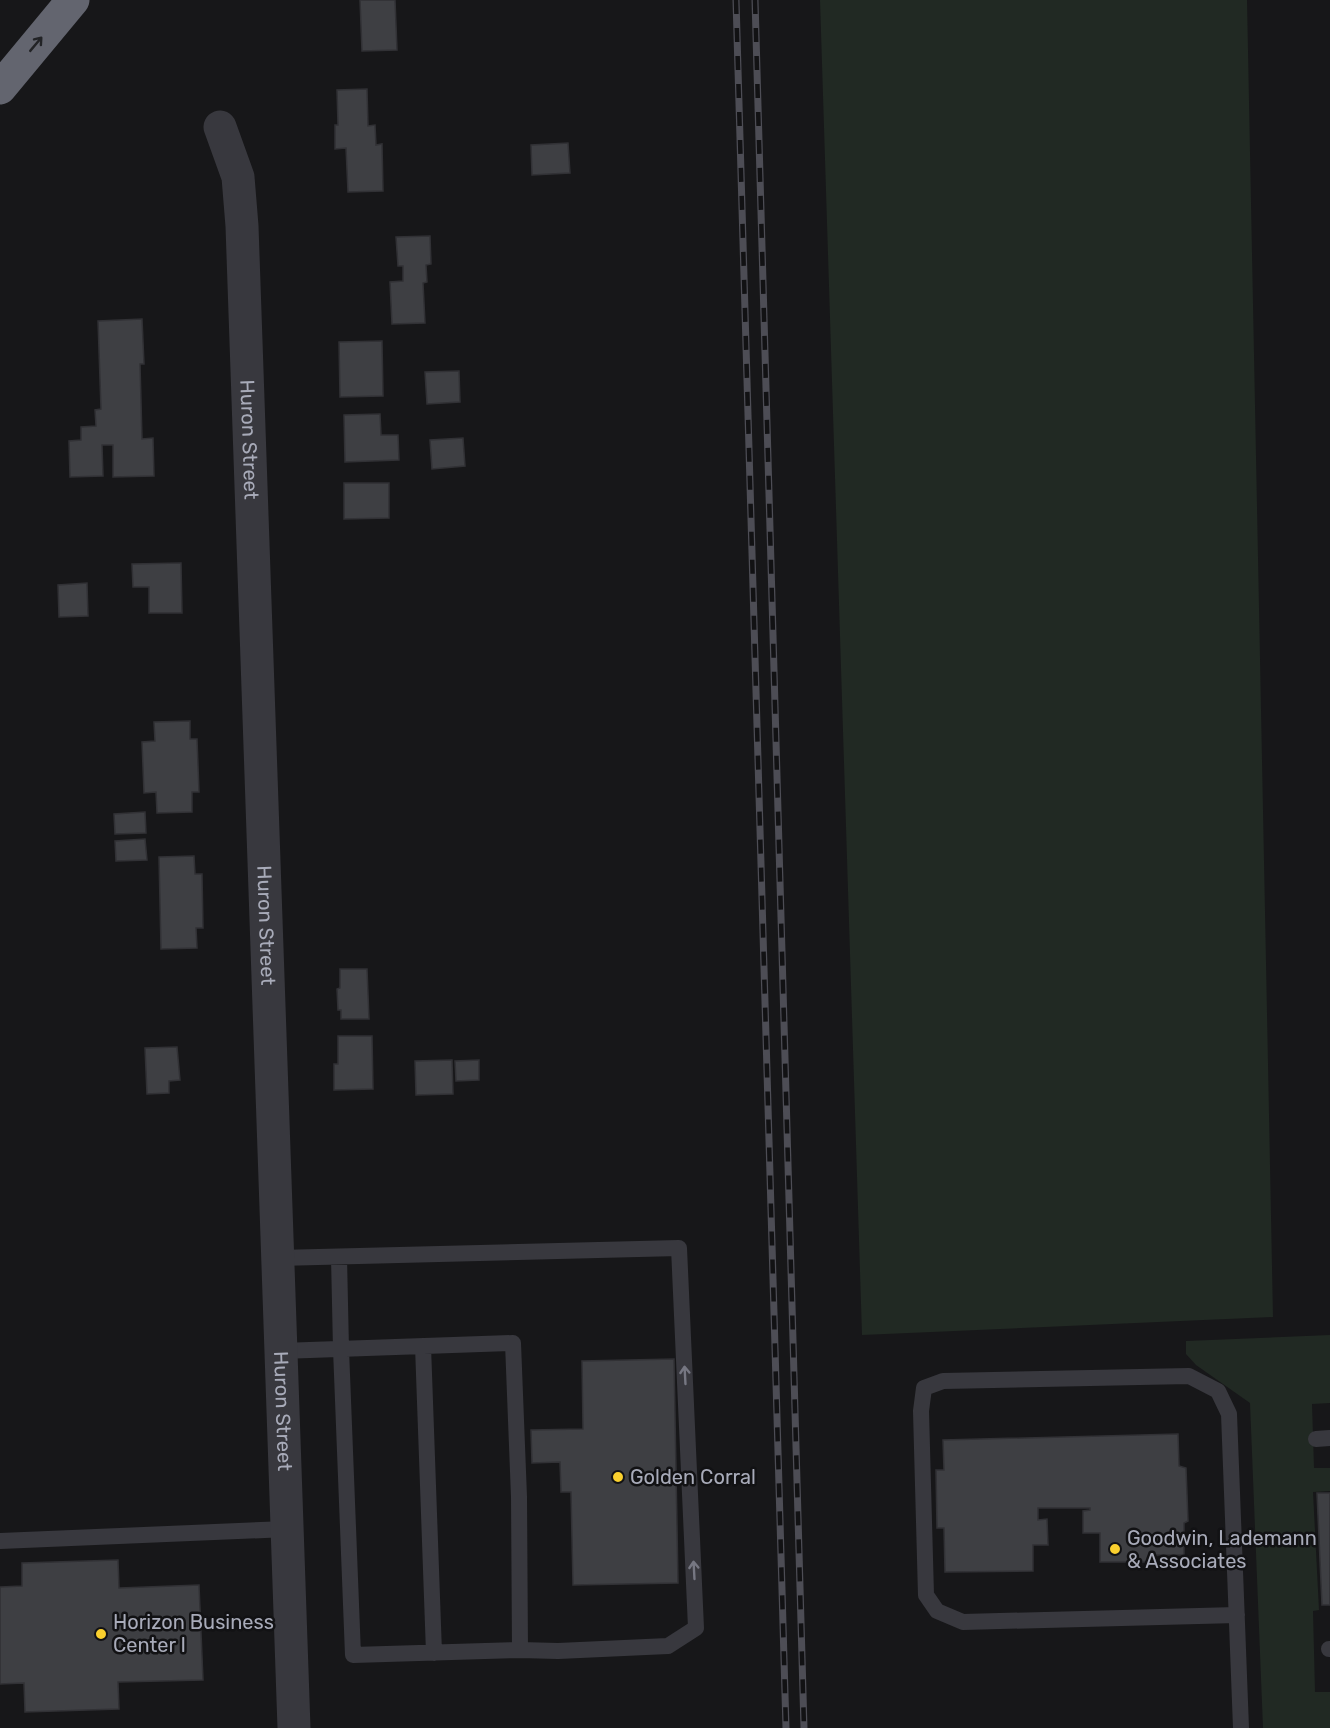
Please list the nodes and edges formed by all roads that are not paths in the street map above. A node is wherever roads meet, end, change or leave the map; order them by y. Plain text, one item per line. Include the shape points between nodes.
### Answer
1 (73, 0) edge
2 (0, 88) edge
3 (220, 127) dead end
4 (339, 1257) junction
5 (278, 1258) junction
6 (423, 1346) junction
7 (341, 1348) junction
8 (281, 1350) junction
9 (287, 1529) junction
10 (0, 1541) edge
11 (1237, 1616) junction
12 (520, 1650) junction
13 (434, 1653) junction
14 (294, 1728) edge
15 (1241, 1728) edge

2 -> 1 highway
3 - 5 street, Huron Street via 238,177 242,226
4 - 5 lane
4 - 7 lane
12 -> 4 lane via 668,1646 696,1628 679,1248
5 - 8 street, Huron Street
6 - 7 lane
6 - 12 lane via 513,1343
6 - 13 lane
7 - 8 lane
7 - 13 lane via 353,1654
8 - 9 street, Huron Street
9 - 10 lane
9 - 14 street, Huron Street
11 - 11 lane via 1229,1414 1218,1390 1189,1376 943,1381 924,1388 921,1411 926,1595 938,1611 963,1622
11 - 15 lane
12 - 13 lane

